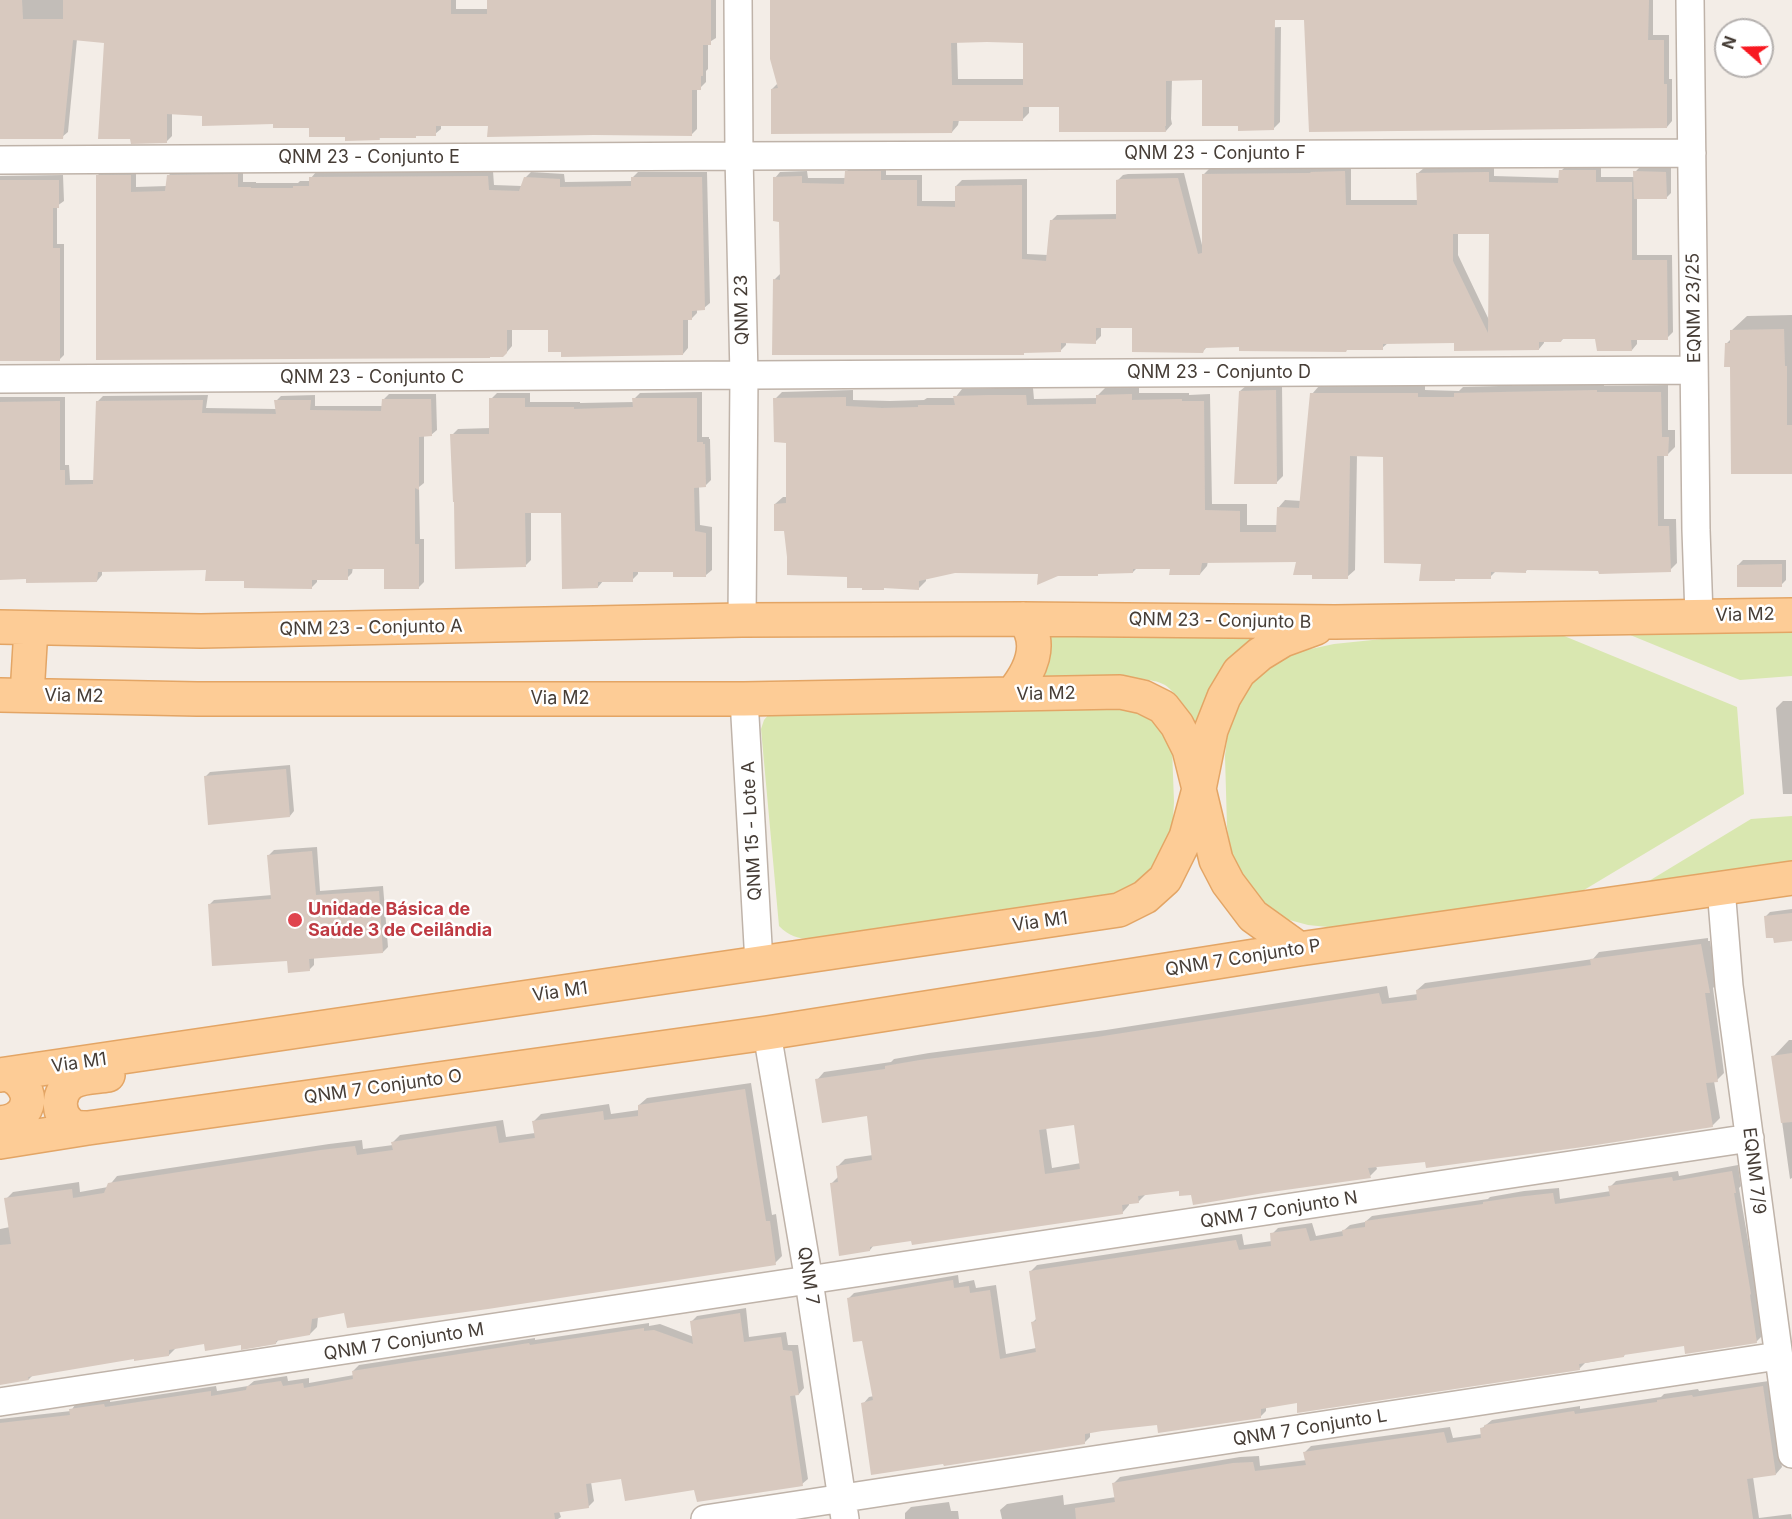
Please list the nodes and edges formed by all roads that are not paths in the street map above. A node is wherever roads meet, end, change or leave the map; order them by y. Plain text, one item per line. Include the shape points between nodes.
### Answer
1 (738, 0) edge
2 (1690, 0) edge
3 (1692, 153) junction
4 (739, 156) junction
5 (0, 160) edge
6 (1694, 370) junction
7 (744, 376) junction
8 (0, 379) edge
9 (1792, 615) edge
10 (1699, 616) junction
11 (1023, 619) junction
12 (742, 620) junction
13 (1335, 622) junction
14 (16, 627) edge
15 (1012, 694) junction
16 (14, 695) edge
17 (744, 699) junction
18 (1199, 789) junction
19 (1792, 878) edge
20 (1721, 888) junction
21 (1299, 949) junction
22 (759, 963) junction
23 (340, 1025) junction
24 (767, 1033) junction
25 (3, 1074) edge
26 (0, 1123) edge
27 (88, 1128) junction
28 (1750, 1138) junction
29 (0, 1142) edge
30 (809, 1281) junction
31 (1778, 1356) junction
32 (0, 1402) edge
33 (1792, 1454) edge
34 (843, 1509) edge
35 (705, 1519) edge

1 - 4 street, QNM 23
2 - 3 street, EQNM 23/25
3 - 4 street, QNM 23 - Conjunto F
3 - 6 street, EQNM 23/25
4 - 5 street, QNM 23 - Conjunto E
4 - 7 street, QNM 23
6 - 7 street, QNM 23 - Conjunto D
6 - 10 street, EQNM 23/25
7 - 8 street, QNM 23 - Conjunto C
7 - 12 street, QNM 23
9 - 10 main road, Via M2
10 - 13 main road, QNM 23 - Conjunto B
11 - 12 main road, QNM 23 - Conjunto B
11 - 13 main road, QNM 23 - Conjunto B
11 - 15 main road via 1034,637 1033,653 1028,672
12 - 14 main road, QNM 23 - Conjunto A via 201,631
13 - 18 main road, Via M1 via 1283,639 1239,672 1211,730
14 - 16 main road
15 - 17 main road, Via M2
15 - 18 main road, Via M2 via 1120,692 1143,697 1162,707 1177,725 1189,749
16 - 17 main road, Via M2
17 - 22 street, QNM 15 - Lote A
18 - 21 main road, Via M2 via 1216,860 1228,883 1253,916
18 - 22 main road, Via M1 via 1186,837 1165,879 1145,897 1119,910
19 - 20 main road
20 - 21 main road, QNM 7 Conjunto P
20 - 28 street, EQNM 7/9 via 1729,986
21 - 24 main road, QNM 7 Conjunto P
22 - 23 main road, Via M1
23 - 25 main road, Via M1
23 - 27 main road via 262,1054 74,1081 64,1091 60,1107 69,1123
24 - 27 main road, QNM 7 Conjunto O
24 - 30 street, QNM 7
25 - 26 main road via 22,1082 28,1098 17,1118
27 - 29 main road, QNM 7 Conjunto O
28 - 30 street, QNM 7 Conjunto N
28 - 31 street, EQNM 7/9
30 - 32 street, QNM 7 Conjunto M
30 - 34 street, QNM 7
31 - 33 street, EQNM 7/9
31 - 34 street, QNM 7 Conjunto L
34 - 35 street, QNM 7 Conjunto L

